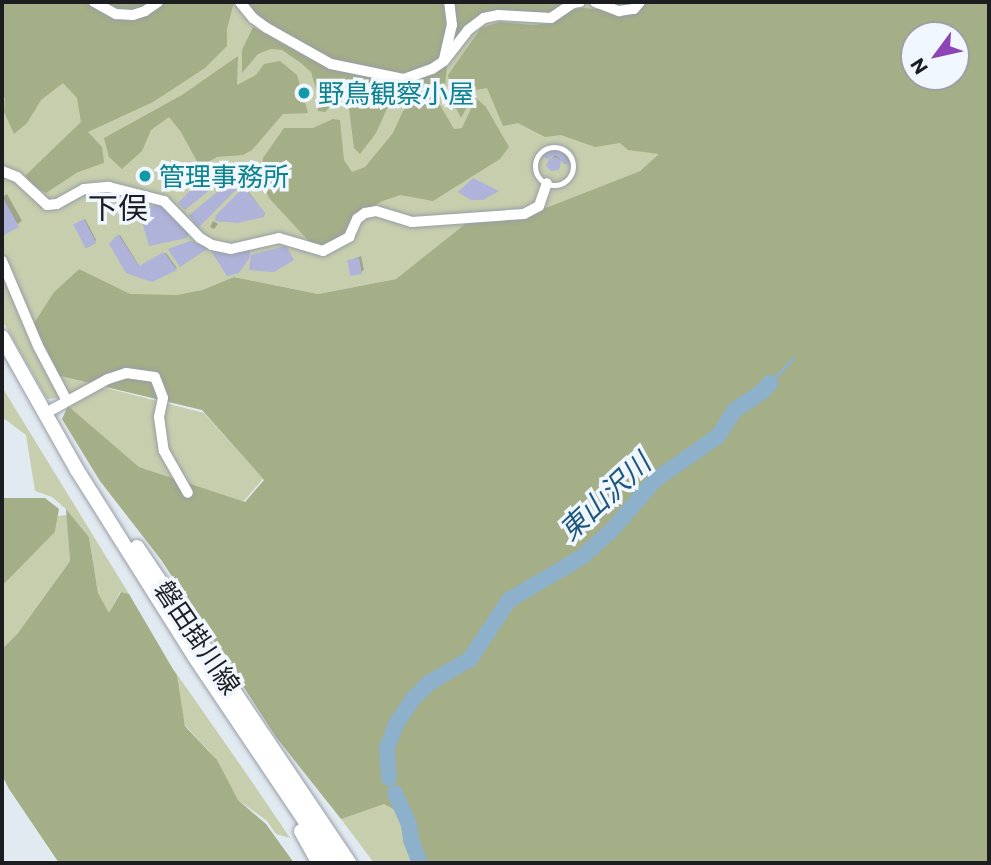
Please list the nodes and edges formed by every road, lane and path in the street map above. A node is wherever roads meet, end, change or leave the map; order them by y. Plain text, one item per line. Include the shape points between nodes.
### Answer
1 (94, 2) edge
2 (158, 2) edge
3 (240, 2) edge
4 (449, 2) edge
5 (580, 2) edge
6 (595, 2) edge
7 (640, 2) edge
8 (444, 61) junction
9 (2, 171) edge
10 (547, 183) junction
11 (2, 261) edge
12 (2, 337) edge
13 (67, 401) junction
14 (44, 414) junction
15 (188, 493) dead end
16 (194, 656) junction
17 (270, 744) junction
18 (320, 863) edge
19 (333, 863) edge
20 (349, 863) edge
21 (361, 863) edge

1 - 2 street via 116,14 133,15
3 - 8 street via 253,18 284,40 331,64 404,79
4 - 8 street via 452,24
5 - 8 street via 551,18 484,18 468,30
6 - 7 street via 619,11 634,9
9 - 10 street via 17,177 47,205 84,189 110,187 164,201 200,238 231,249 279,238 323,251 349,237 357,219 376,211 412,222 524,214 540,206
10 - 10 lane via 562,183 572,172 571,158 561,148 546,148 536,159 536,173
11 - 13 street
12 - 14 main road, 磐田掛川線
13 - 14 street
13 - 15 street via 126,373 155,377 163,397 159,417 164,451
14 - 16 main road, 磐田掛川線
14 - 17 main road, 磐田掛川線
16 - 18 main road
16 - 19 main road, 磐田掛川線
17 - 20 main road, 磐田掛川線
17 - 21 main road

